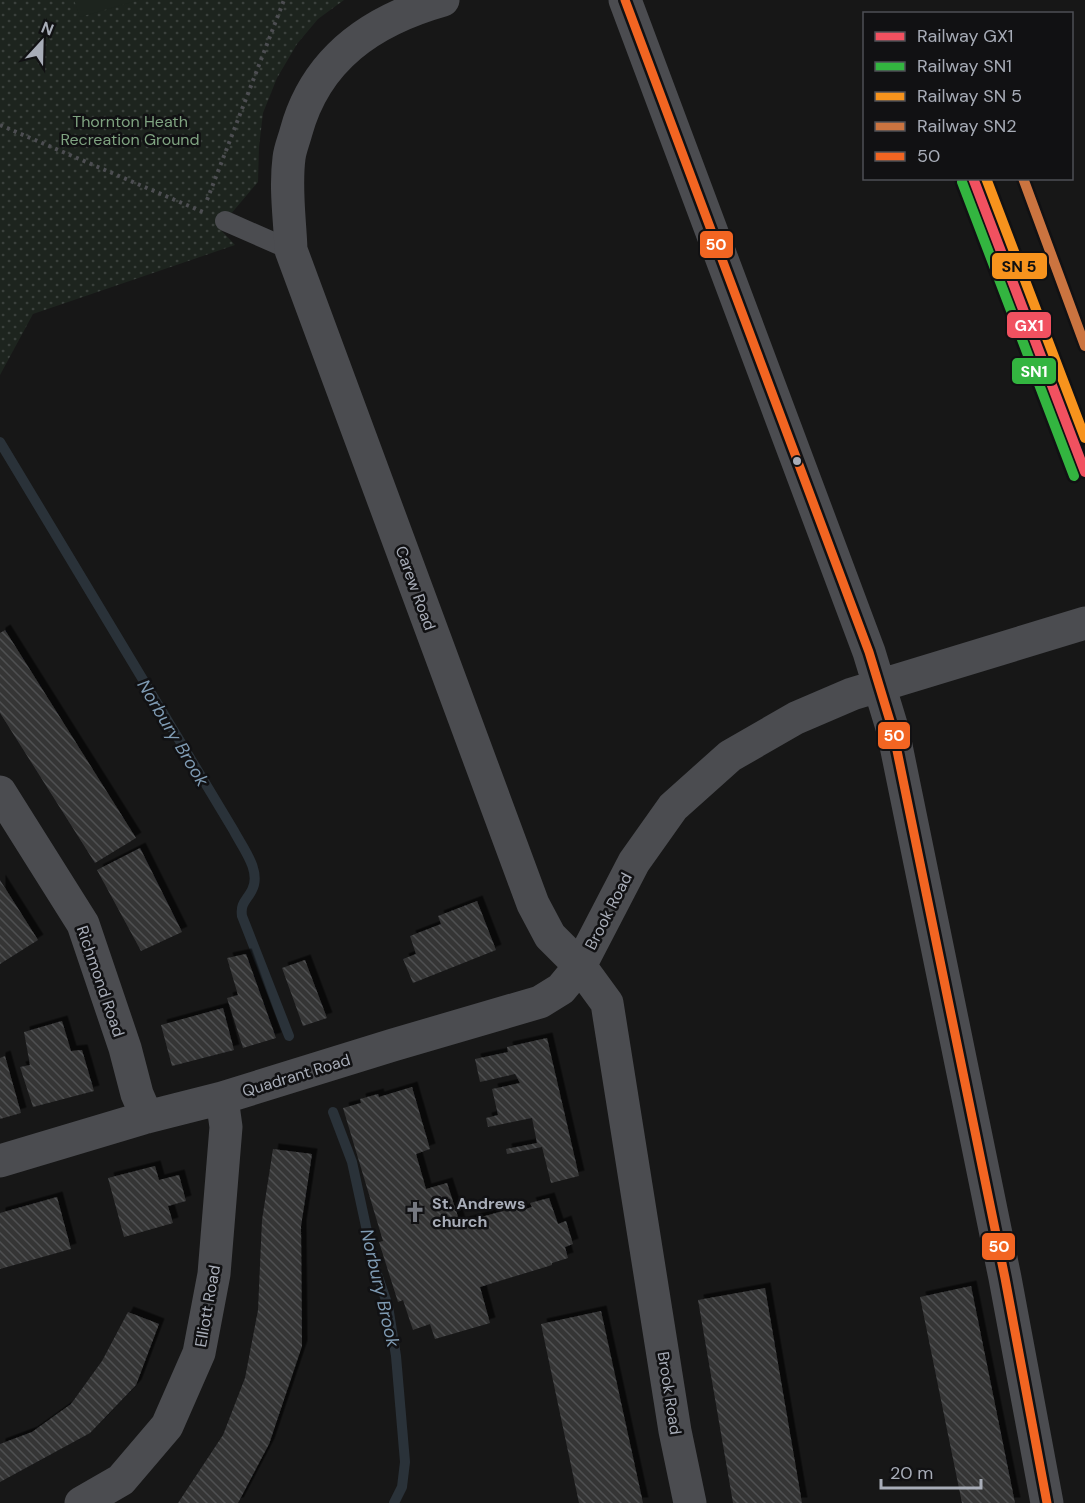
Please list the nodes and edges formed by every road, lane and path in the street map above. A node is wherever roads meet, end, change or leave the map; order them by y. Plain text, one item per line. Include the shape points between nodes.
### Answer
1 (284, 0) edge
2 (443, 0) edge
3 (625, 0) edge
4 (0, 125) edge
5 (207, 200) dead end
6 (202, 212) dead end
7 (225, 221) dead end
8 (291, 250) junction
9 (1085, 623) edge
10 (880, 685) junction
11 (0, 792) edge
12 (580, 966) junction
13 (222, 1098) junction
14 (147, 1117) junction
15 (0, 1161) edge
16 (81, 1503) edge
17 (690, 1503) edge
18 (1047, 1503) edge

1 - 5 path
2 - 8 street, Carew Road via 372,29 346,48 309,96 289,157
3 - 10 street
4 - 6 path
7 - 8 lane
8 - 12 street, Carew Road via 533,904 550,936
9 - 10 street, Brook Road
10 - 12 street, Brook Road via 796,718 730,756 673,807 634,862
10 - 18 street via 893,731 994,1220
11 - 14 street, Richmond Road via 83,924
12 - 13 street, Quadrant Road via 561,990 540,1002
12 - 17 street, Brook Road via 607,1003 675,1431
13 - 14 street, Quadrant Road
13 - 16 street, Elliott Road via 226,1127 214,1274 199,1353 167,1426 120,1480
14 - 15 street, Quadrant Road

